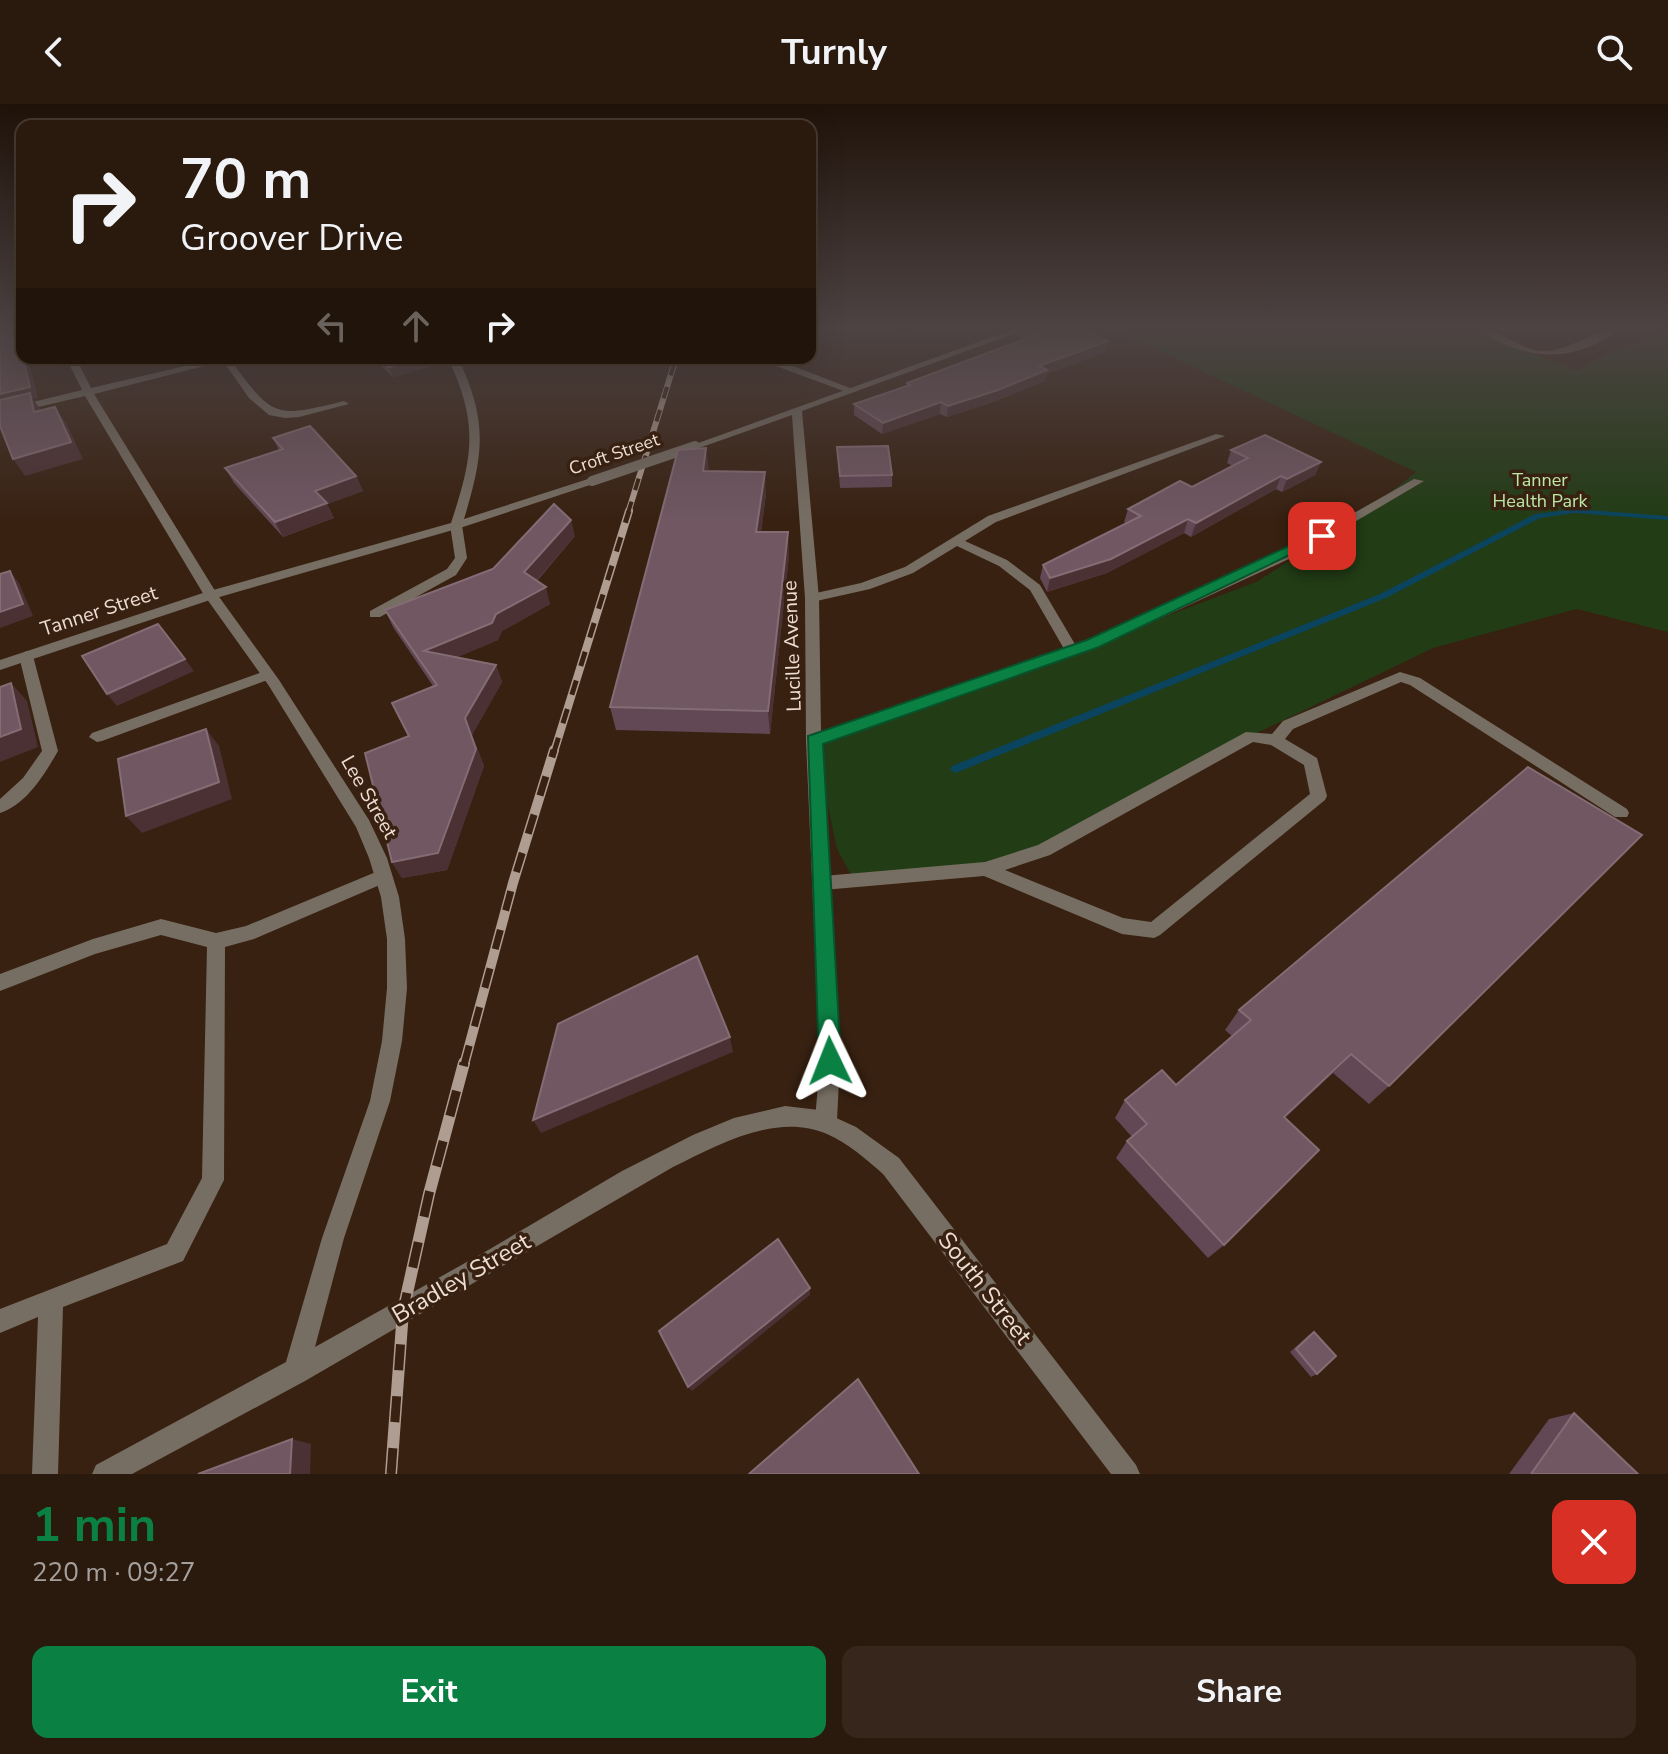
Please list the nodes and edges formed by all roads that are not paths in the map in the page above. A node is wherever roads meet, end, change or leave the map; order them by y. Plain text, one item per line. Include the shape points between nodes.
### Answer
1 (84, 393) edge
2 (89, 393) edge
3 (251, 393) edge
4 (469, 393) edge
5 (848, 393) edge
6 (344, 404) dead end
7 (797, 411) junction
8 (0, 413) edge
9 (1220, 436) dead end
10 (1418, 481) dead end
11 (456, 525) junction
12 (958, 542) junction
13 (211, 595) junction
14 (812, 598) junction
15 (375, 614) dead end
16 (1072, 651) junction
17 (26, 656) junction
18 (0, 665) edge
19 (268, 675) junction
20 (97, 737) dead end
21 (1275, 740) junction
22 (814, 741) junction
23 (0, 807) edge
24 (1621, 813) dead end
25 (985, 869) junction
26 (383, 876) junction
27 (823, 883) junction
28 (216, 941) junction
29 (0, 983) edge
30 (826, 1120) junction
31 (51, 1299) junction
32 (0, 1321) edge
33 (296, 1372) junction
34 (45, 1474) edge
35 (105, 1474) edge
36 (1127, 1474) edge

1 - 8 street
2 - 13 street, Lee Street
3 - 6 street via 262,410 275,416 294,417
4 - 11 street via 477,417 475,467
5 - 7 street, Croft Street
7 - 11 street, Croft Street, bridge
7 - 14 street, Lucille Avenue
9 - 12 street via 992,519
10 - 16 street via 1298,550
11 - 13 street, Croft Street
11 - 15 street via 461,558 452,572
12 - 14 street via 909,570
12 - 16 street via 1003,563 1035,588
13 - 17 street, Tanner Street
13 - 19 street, Lee Street
14 - 22 street, Lucille Avenue
16 - 22 street
17 - 18 street, Tanner Street
17 - 23 street via 50,751 33,777
19 - 20 street
19 - 26 street, Lee Street via 363,825
21 - 24 street via 1288,725 1400,677 1415,681
21 - 25 street via 1251,736 1044,850
21 - 25 street via 1311,762 1319,796 1154,930 1122,926
22 - 27 street, Lucille Avenue
25 - 27 street
26 - 28 street via 248,933
26 - 33 street, Lee Street via 396,939 392,1041 380,1101 333,1238
27 - 30 street, Lucille Avenue via 830,1061
28 - 29 street via 161,927
28 - 31 street via 213,1180 175,1253
30 - 33 street, Bradley Street via 768,1118 724,1132
30 - 36 street, South Street via 862,1140 891,1166
31 - 32 street
31 - 34 street
33 - 35 street, Bradley Street

